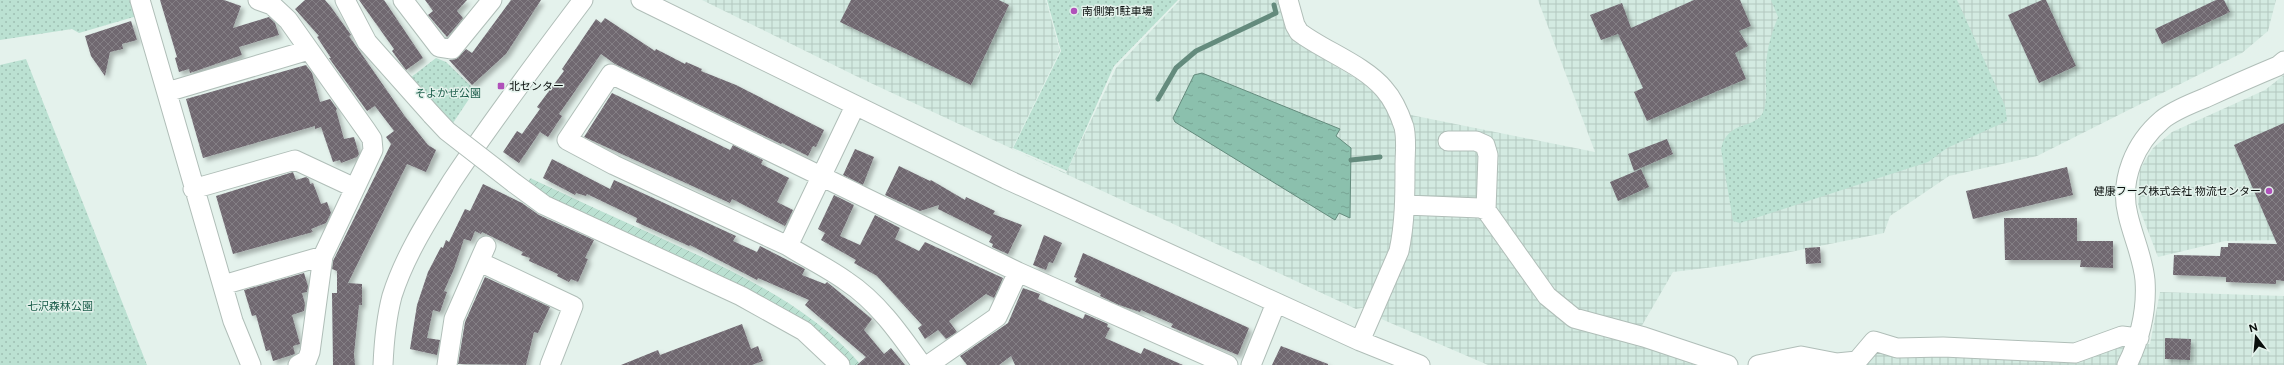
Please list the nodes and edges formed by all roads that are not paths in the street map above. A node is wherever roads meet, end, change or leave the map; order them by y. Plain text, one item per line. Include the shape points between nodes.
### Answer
1 (140, 0) edge
2 (258, 0) edge
3 (345, 0) edge
4 (402, 0) edge
5 (492, 0) edge
6 (583, 0) edge
7 (641, 0) edge
8 (1288, 0) edge
9 (309, 50) junction
10 (2284, 61) edge
11 (167, 92) junction
12 (855, 106) junction
13 (1448, 141) dead end
14 (821, 177) junction
15 (355, 188) junction
16 (193, 189) junction
17 (1405, 205) junction
18 (1486, 210) junction
19 (486, 246) dead end
20 (788, 246) junction
21 (322, 256) junction
22 (478, 264) junction
23 (1018, 272) junction
24 (223, 286) junction
25 (1276, 303) junction
26 (2139, 338) junction
27 (1360, 341) junction
28 (251, 365) edge
29 (298, 365) edge
30 (383, 365) edge
31 (447, 365) edge
32 (550, 365) edge
33 (840, 365) edge
34 (922, 365) edge
35 (928, 365) edge
36 (1228, 365) edge
37 (1251, 365) edge
38 (1420, 365) edge
39 (1728, 365) edge
40 (1758, 365) edge
41 (2127, 365) edge

1 - 11 street
2 - 9 street via 272,5 281,12
3 - 33 street, bridge via 367,42 432,115 447,131 514,183 544,205 741,296 804,331
4 - 5 street via 439,47 452,49
6 - 30 street via 496,116 431,214 410,251 392,296 385,331
7 - 12 street
8 - 17 street via 1299,32 1367,74 1384,89 1396,109 1404,127 1406,140
9 - 11 street
9 - 15 street via 372,139 373,150
10 - 26 street via 2163,119 2145,137 2134,157 2126,186 2125,202 2145,278
11 - 16 street
12 - 14 street
12 - 25 street via 1012,182
13 - 18 street via 1476,141 1485,145 1488,155
14 - 20 street
14 - 20 street via 611,74 568,140 614,165
14 - 23 street
15 - 16 street via 295,160
15 - 21 street
16 - 24 street
17 - 18 street
17 - 27 street via 1399,251
18 - 39 street via 1547,296 1574,318 1644,337
19 - 22 street
20 - 34 street via 847,281 871,302 892,323
21 - 24 street
21 - 29 street via 310,352 308,360
22 - 31 street via 454,319
22 - 32 street via 484,264 573,306
23 - 35 street via 997,317
23 - 36 street
24 - 28 street via 233,321
25 - 27 street
25 - 37 street
26 - 40 street via 2122,336 2075,353 1943,346 1896,348 1874,341 1857,361 1837,362 1801,356
26 - 41 street
27 - 38 street

